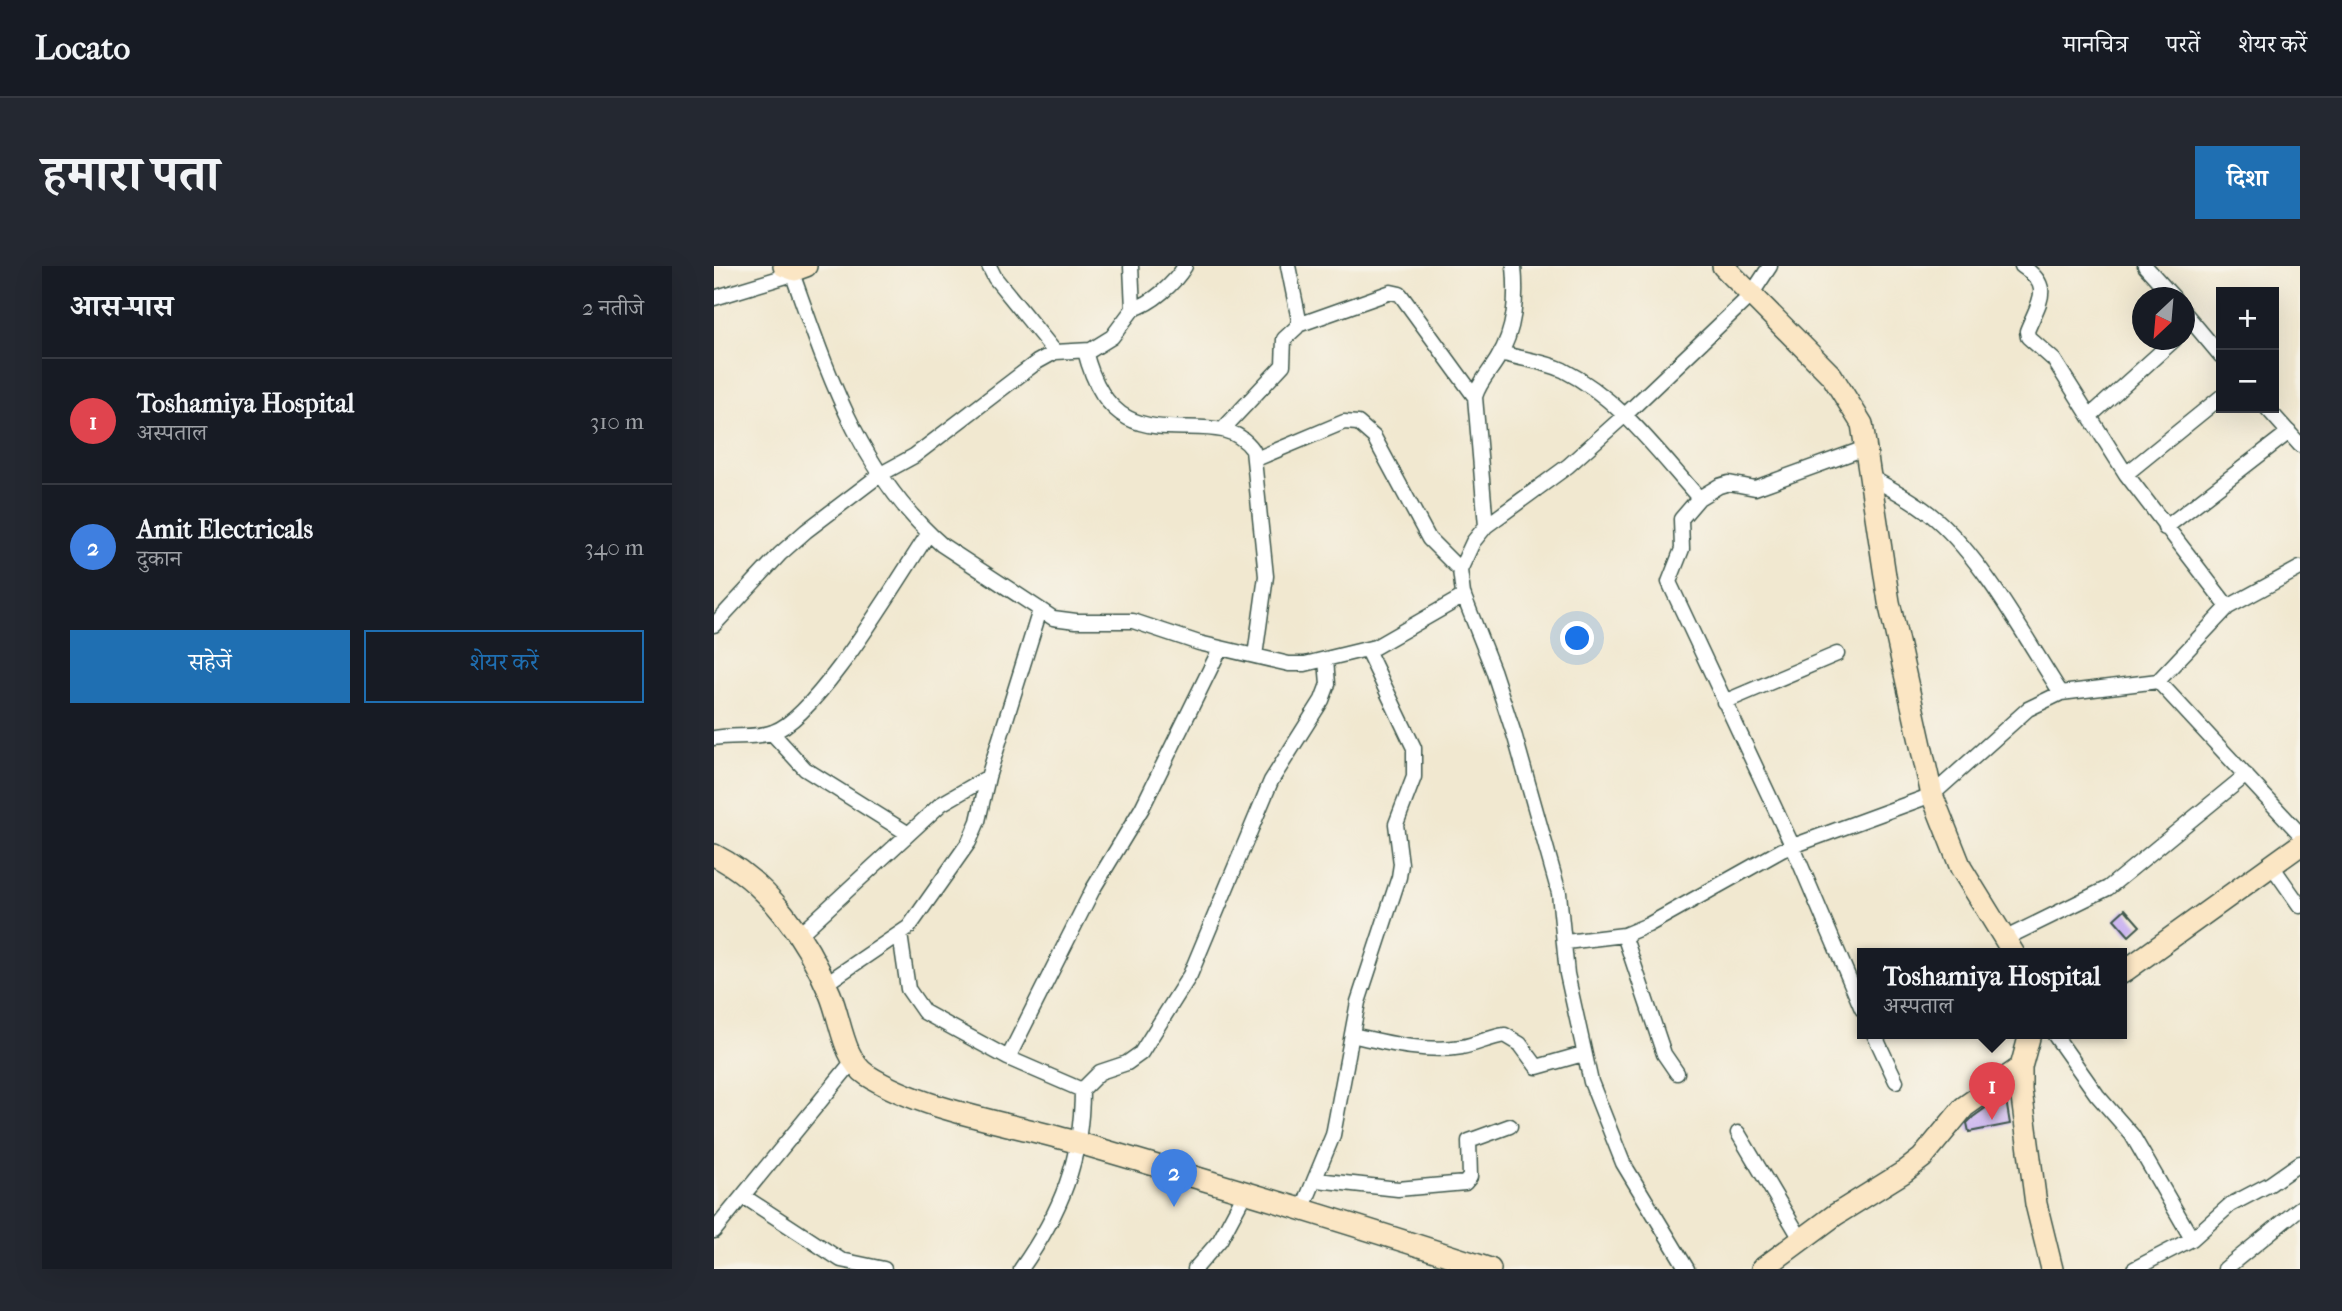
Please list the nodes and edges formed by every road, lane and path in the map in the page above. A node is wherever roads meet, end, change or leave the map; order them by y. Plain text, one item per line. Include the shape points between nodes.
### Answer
1 (989, 266) edge
2 (1131, 266) edge
3 (1185, 266) edge
4 (1288, 266) edge
5 (1514, 266) edge
6 (1723, 266) edge
7 (1770, 266) edge
8 (2022, 266) edge
9 (2144, 266) edge
10 (793, 269) edge
11 (2164, 287) edge
12 (1751, 295) junction
13 (714, 298) edge
14 (1133, 309) junction
15 (1298, 325) junction
16 (2195, 330) edge
17 (2163, 350) edge
18 (1085, 351) junction
19 (2216, 351) edge
20 (1055, 352) junction
21 (1501, 353) junction
22 (1475, 397) junction
23 (2216, 401) edge
24 (2272, 413) edge
25 (1625, 415) junction
26 (2090, 416) junction
27 (1224, 428) junction
28 (2289, 432) junction
29 (2300, 445) edge
30 (1868, 447) junction
31 (1256, 459) junction
32 (881, 474) junction
33 (2126, 474) junction
34 (1869, 476) junction
35 (1699, 498) junction
36 (1486, 526) junction
37 (2165, 528) junction
38 (929, 533) junction
39 (2300, 568) edge
40 (1460, 570) junction
41 (1464, 596) junction
42 (2228, 607) junction
43 (1040, 610) junction
44 (714, 625) edge
45 (1220, 649) junction
46 (1367, 649) junction
47 (1838, 654) dead end
48 (1255, 656) junction
49 (1326, 660) junction
50 (2158, 681) junction
51 (2061, 693) junction
52 (1724, 702) junction
53 (772, 733) junction
54 (714, 738) edge
55 (2246, 775) junction
56 (988, 777) junction
57 (1932, 795) junction
58 (907, 833) junction
59 (2300, 834) edge
60 (2300, 845) edge
61 (1793, 847) junction
62 (714, 855) edge
63 (2272, 866) junction
64 (2300, 906) edge
65 (900, 934) junction
66 (1624, 935) junction
67 (798, 936) junction
68 (1566, 942) junction
69 (2010, 946) edge
70 (2127, 968) edge
71 (825, 984) junction
72 (1857, 995) edge
73 (1352, 1035) junction
74 (1876, 1039) edge
75 (2029, 1039) edge
76 (2058, 1039) edge
77 (1583, 1054) junction
78 (1007, 1058) junction
79 (853, 1061) junction
80 (2021, 1067) junction
81 (1677, 1073) dead end
82 (1896, 1082) dead end
83 (1082, 1090) junction
84 (1510, 1126) dead end
85 (1738, 1133) dead end
86 (1077, 1142) junction
87 (2300, 1163) edge
88 (1317, 1180) junction
89 (1245, 1193) junction
90 (743, 1196) junction
91 (2300, 1208) edge
92 (1302, 1210) junction
93 (714, 1231) edge
94 (1801, 1239) junction
95 (2192, 1239) junction
96 (1774, 1266) edge
97 (884, 1269) edge
98 (1021, 1269) edge
99 (1195, 1269) edge
100 (1490, 1269) edge
101 (1687, 1269) edge
102 (2052, 1269) edge
103 (2134, 1269) edge
104 (2225, 1269) edge

1 - 20 street
2 - 14 street
3 - 14 street via 1150,301
4 - 15 street
5 - 21 street via 1514,311
6 - 12 street
7 - 12 street
8 - 26 street via 2043,288 2028,336 2054,360
9 - 11 street
10 - 13 street
10 - 32 street via 842,409
12 - 25 street
12 - 30 street via 1832,376 1862,424
14 - 18 street via 1112,337
15 - 22 street via 1391,292 1399,294
15 - 27 street via 1283,342 1281,368
16 - 19 street
17 - 26 street
18 - 20 street
18 - 27 street via 1106,398 1128,418 1156,427
20 - 32 street via 914,456
21 - 22 street
21 - 25 street via 1563,371 1602,394
22 - 36 street
23 - 33 street
24 - 28 street
25 - 35 street
25 - 36 street via 1568,466
26 - 33 street
27 - 31 street via 1244,439
28 - 29 street
28 - 37 street
30 - 34 street
30 - 35 street via 1755,488 1723,484
31 - 40 street via 1338,424 1354,422 1365,427 1429,539
31 - 48 street via 1266,576
32 - 38 street
32 - 44 street via 780,554
33 - 37 street
34 - 51 street via 1917,504 1950,533
34 - 57 street via 1903,678
35 - 52 street via 1681,519 1682,548 1669,582
36 - 40 street
37 - 42 street
38 - 43 street
38 - 53 street via 838,671 796,717
39 - 42 street
40 - 41 street
41 - 46 street
41 - 68 street via 1516,737 1559,893
42 - 50 street
43 - 45 street via 1063,620 1142,623
43 - 56 street
45 - 48 street
45 - 78 street via 1142,808 1093,889
46 - 49 street
46 - 73 street via 1414,748 1416,765 1396,824 1399,877 1360,995
47 - 52 street
48 - 49 street via 1296,665
49 - 83 street via 1328,684 1322,700 1271,781 1196,964 1141,1053 1100,1072
50 - 51 street
50 - 55 street
51 - 57 street via 2028,709
52 - 61 street
53 - 54 street
53 - 58 street via 805,769
55 - 59 street
55 - 69 street via 2108,888
56 - 58 street via 946,800
56 - 65 street via 969,842 925,908
57 - 61 street
57 - 69 street via 1961,868
58 - 67 street
60 - 63 street
61 - 66 street
61 - 72 street
62 - 67 street via 760,884
63 - 64 street
63 - 70 street
65 - 71 street
65 - 78 street via 906,983 920,1007
66 - 68 street
66 - 81 street via 1664,1054
67 - 71 street
68 - 77 street via 1567,974
71 - 79 street
73 - 77 street via 1436,1048 1461,1047 1505,1035 1520,1044 1537,1067
73 - 88 street via 1337,1119
74 - 82 street
75 - 80 street
76 - 95 street via 2132,1135
77 - 101 street via 1613,1143
78 - 83 street
79 - 86 street via 864,1073 900,1093
79 - 90 street
80 - 94 street via 1964,1107 1922,1158
80 - 102 street via 2036,1204
83 - 86 street
84 - 88 street via 1469,1141 1470,1177 1465,1184 1398,1189
85 - 94 street
86 - 89 street
86 - 98 street via 1066,1192
87 - 95 street via 2230,1205
88 - 92 street
89 - 92 street
89 - 99 street via 1220,1240
90 - 93 street
90 - 97 street via 841,1260
91 - 104 street
92 - 100 street
94 - 96 street
95 - 103 street

